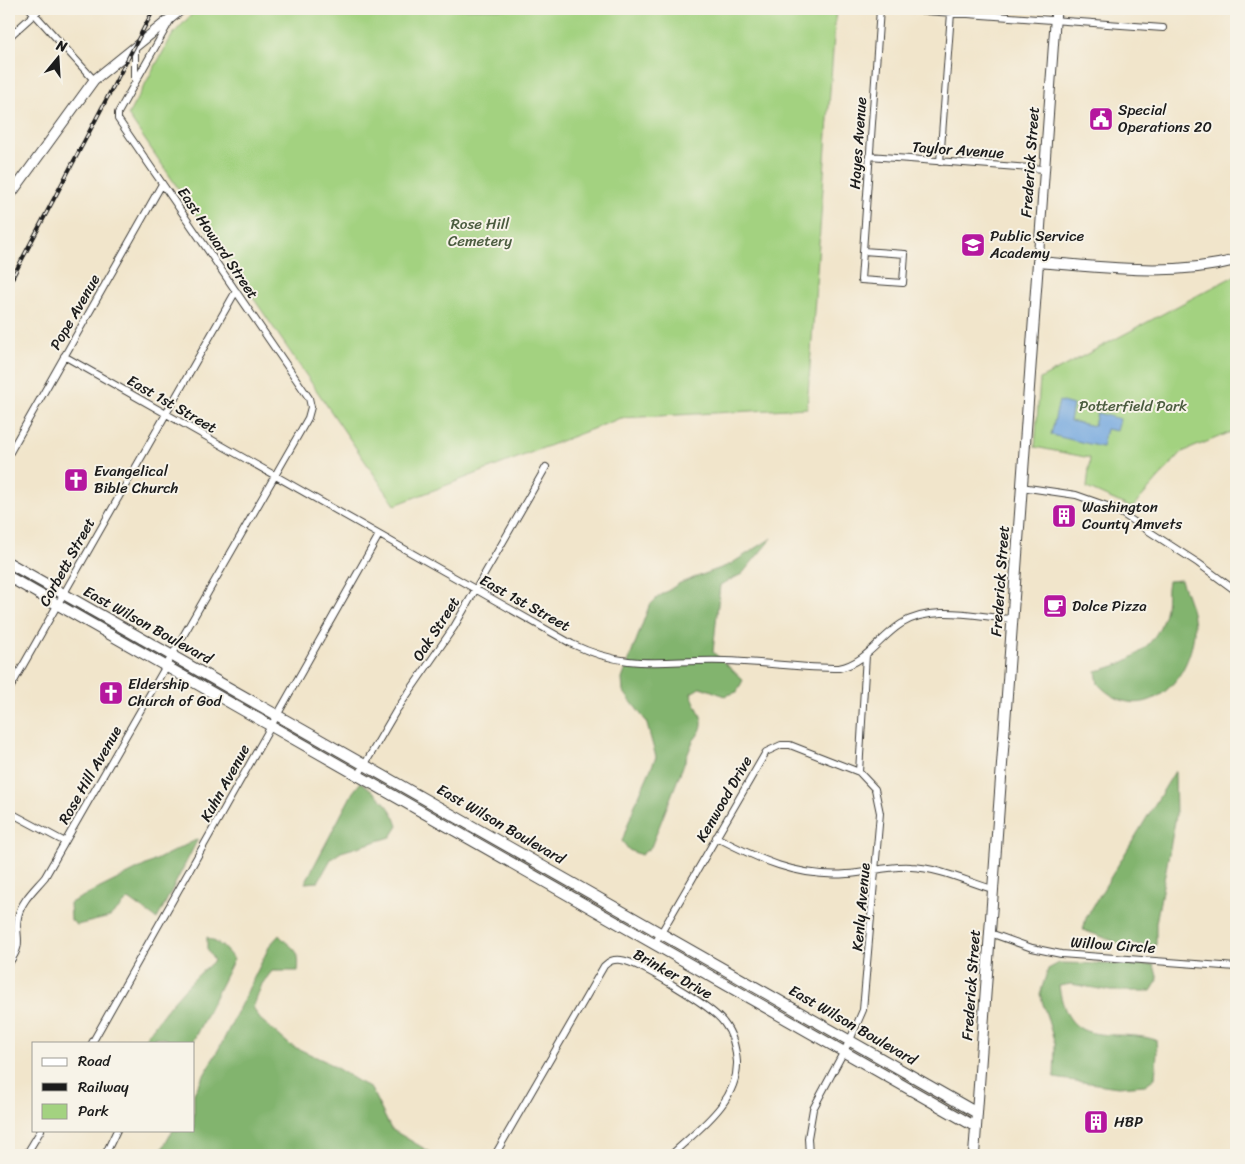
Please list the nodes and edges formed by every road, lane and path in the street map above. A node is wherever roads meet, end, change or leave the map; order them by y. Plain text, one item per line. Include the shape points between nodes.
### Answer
1 (182, 9) edge
2 (880, 9) edge
3 (897, 9) edge
4 (1056, 9) edge
5 (35, 10) edge
6 (951, 13) junction
7 (172, 18) junction
8 (1055, 20) junction
9 (1163, 28) dead end
10 (9, 36) edge
11 (134, 46) junction
12 (94, 80) junction
13 (135, 82) junction
14 (870, 156) junction
15 (940, 162) junction
16 (1044, 169) junction
17 (162, 184) junction
18 (9, 197) edge
19 (863, 251) junction
20 (1236, 260) edge
21 (1038, 262) junction
22 (236, 291) junction
23 (64, 356) junction
24 (165, 414) junction
25 (308, 418) joint
26 (9, 454) edge
27 (546, 467) dead end
28 (274, 476) junction
29 (1021, 487) junction
30 (379, 535) junction
31 (9, 562) edge
32 (9, 577) edge
33 (476, 589) junction
34 (1236, 591) edge
35 (63, 594) junction
36 (57, 605) junction
37 (1012, 619) junction
38 (866, 655) junction
39 (173, 656) junction
40 (167, 666) junction
41 (9, 690) edge
42 (278, 716) junction
43 (272, 726) junction
44 (365, 764) junction
45 (859, 772) junction
46 (358, 776) junction
47 (9, 812) edge
48 (716, 836) junction
49 (65, 842) junction
50 (876, 870) junction
51 (992, 889) junction
52 (661, 933) junction
53 (990, 933) junction
54 (654, 945) junction
55 (9, 962) edge
56 (1236, 967) edge
57 (850, 1040) junction
58 (93, 1042) edge
59 (843, 1052) junction
60 (898, 1083) junction
61 (942, 1092) junction
62 (977, 1113) junction
63 (976, 1127) junction
64 (40, 1132) edge
65 (116, 1132) edge
66 (26, 1155) edge
67 (105, 1155) edge
68 (495, 1155) edge
69 (671, 1155) edge
70 (809, 1155) edge
71 (974, 1155) edge

1 - 7 main road
2 - 14 street, Hayes Avenue
3 - 6 street
4 - 8 main road, Frederick Street
5 - 10 street
5 - 12 street
6 - 8 street
6 - 15 street
7 - 11 main road
7 - 13 street, East Howard Street
8 - 9 street
8 - 16 main road, Frederick Street
11 - 12 main road
11 - 13 street
12 - 18 main road
13 - 17 street, East Howard Street via 118,113 118,120
14 - 15 street, Taylor Avenue
14 - 19 street, Hayes Avenue
15 - 16 street, Taylor Avenue
16 - 21 main road, Frederick Street
17 - 22 street, East Howard Street
17 - 23 street, Pope Avenue
19 - 19 street, Hayes Avenue via 905,254 903,283 860,280
20 - 21 main road via 1173,270
21 - 29 main road, Frederick Street
22 - 24 street, Corbett Street
22 - 25 street, East Howard Street via 308,398 311,407
23 - 24 street, East 1st Street
23 - 26 street, Pope Avenue
24 - 28 street, East 1st Street
24 - 35 street, Corbett Street
25 - 28 street, Rose Hill Avenue
27 - 33 street, Oak Street
28 - 30 street, East 1st Street
28 - 39 street, Rose Hill Avenue
29 - 34 street via 1076,495 1113,508
29 - 37 main road, Frederick Street
30 - 33 street, East 1st Street
30 - 42 street, Kuhn Avenue
31 - 35 main road, East Wilson Boulevard
32 - 36 main road, East Wilson Boulevard
33 - 38 street, East 1st Street via 572,644 616,661 720,661 839,668 856,663
33 - 44 street, Oak Street
35 - 36 street, Corbett Street
35 - 39 main road, East Wilson Boulevard
36 - 40 main road, East Wilson Boulevard
36 - 41 street, Corbett Street
37 - 38 street, East 1st Street via 942,614 921,616 895,628
37 - 51 main road, Frederick Street
38 - 45 street
39 - 40 street, Rose Hill Avenue
39 - 42 main road, East Wilson Boulevard
40 - 43 main road, East Wilson Boulevard
40 - 49 street, Rose Hill Avenue
42 - 43 street, Kuhn Avenue
42 - 44 main road, East Wilson Boulevard
43 - 46 main road, East Wilson Boulevard
43 - 58 street, Kuhn Avenue
44 - 46 street, Oak Street
44 - 52 main road, East Wilson Boulevard
45 - 48 street, Kenwood Drive via 790,745 774,747 760,760
45 - 50 street, Kenly Avenue via 872,785 878,799
46 - 54 main road, East Wilson Boulevard
47 - 49 street
48 - 50 street via 757,858 793,870 828,875
48 - 52 street, Kenwood Drive
49 - 55 street, Rose Hill Avenue via 45,877 23,904 18,919 19,945
50 - 51 street via 924,868
50 - 57 street, Kenly Avenue via 866,993 863,1010
51 - 53 main road, Frederick Street
52 - 54 street, Kenwood Drive
52 - 57 main road, East Wilson Boulevard
53 - 56 street, Willow Circle via 1061,954
53 - 62 main road, Frederick Street
54 - 59 main road, East Wilson Boulevard
57 - 59 street, Kenly Avenue
57 - 61 main road, East Wilson Boulevard
59 - 60 main road, East Wilson Boulevard
59 - 70 street, Kenly Avenue via 813,1109
60 - 61 main road via 904,1078 932,1094
60 - 63 main road, East Wilson Boulevard
61 - 62 main road, East Wilson Boulevard
62 - 63 main road, Frederick Street
63 - 71 main road, Frederick Street
64 - 66 street
65 - 67 street
68 - 69 street, Brinker Drive via 604,966 615,960 641,968 706,1006 725,1023 735,1049 735,1078 726,1100

